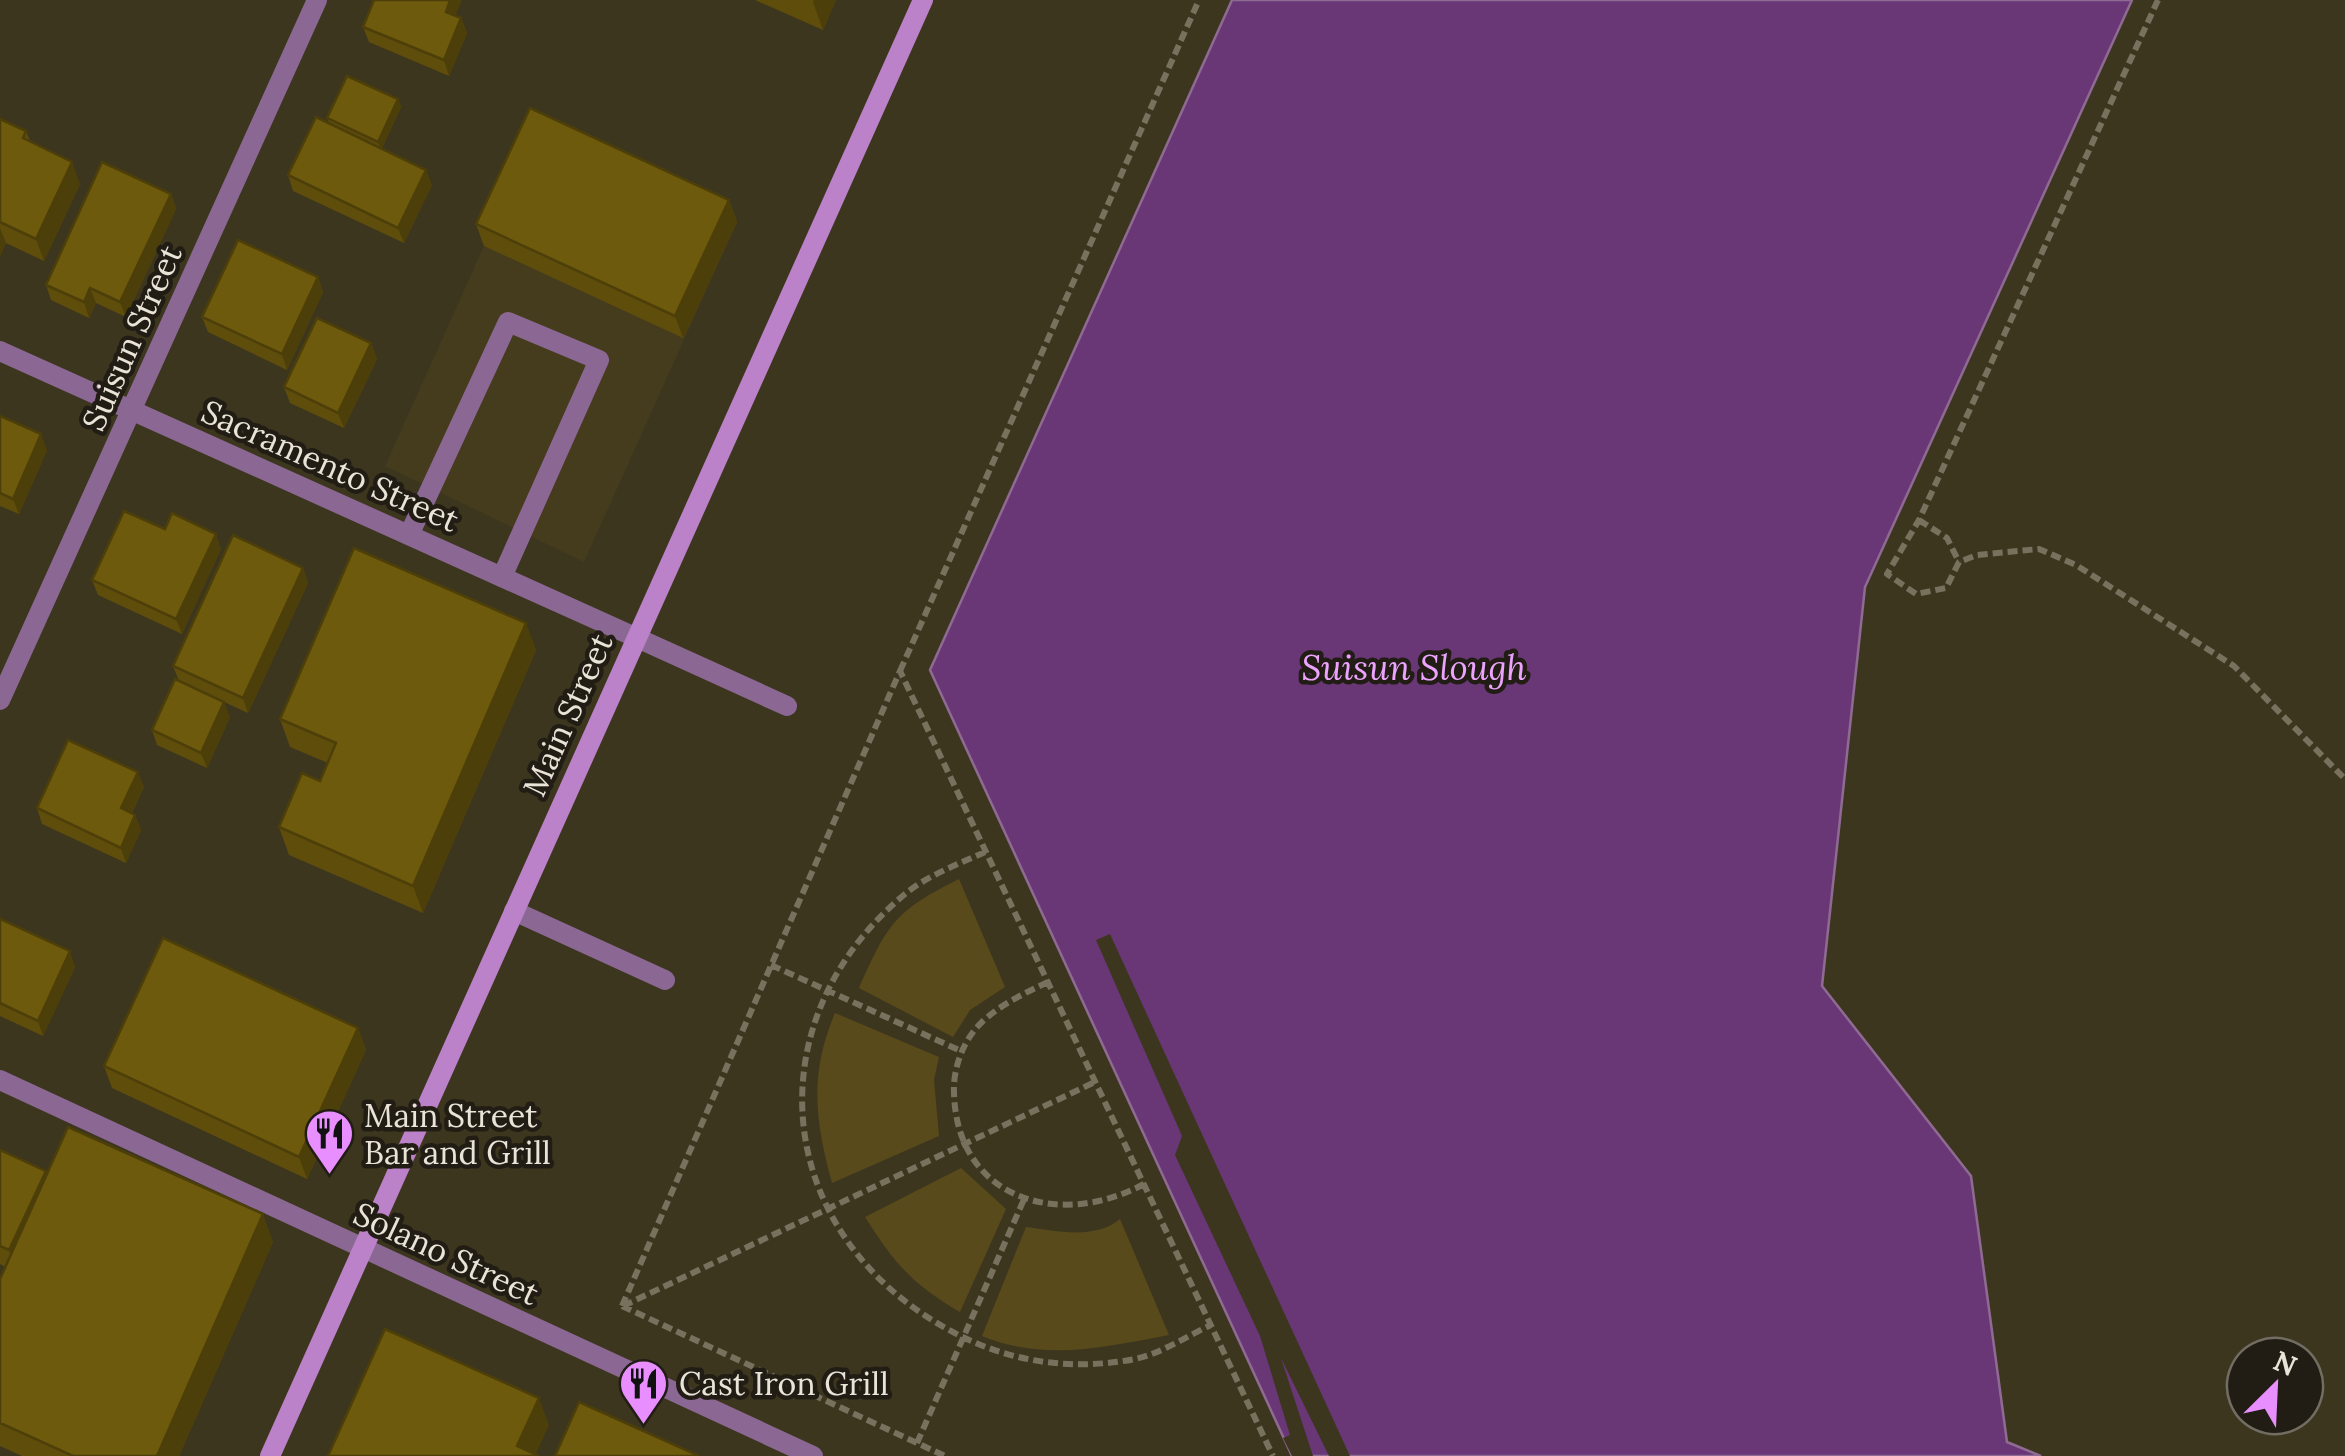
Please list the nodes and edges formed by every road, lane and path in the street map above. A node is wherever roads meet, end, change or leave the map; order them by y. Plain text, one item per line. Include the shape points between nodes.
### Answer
1 (317, 0) edge
2 (924, 0) edge
3 (1199, 0) edge
4 (2158, 0) edge
5 (0, 351) edge
6 (133, 410) junction
7 (1919, 520) junction
8 (410, 535) junction
9 (1958, 562) junction
10 (502, 577) junction
11 (636, 637) junction
12 (900, 671) junction
13 (0, 700) edge
14 (787, 706) dead end
15 (2345, 779) edge
16 (986, 851) junction
17 (514, 911) junction
18 (771, 965) junction
19 (665, 980) dead end
20 (1048, 982) junction
21 (827, 990) junction
22 (961, 1051) junction
23 (0, 1080) edge
24 (1095, 1082) junction
25 (962, 1144) junction
26 (1144, 1184) junction
27 (1026, 1197) junction
28 (826, 1209) junction
29 (364, 1248) junction
30 (622, 1306) junction
31 (1211, 1325) junction
32 (963, 1339) junction
33 (917, 1443) junction
34 (270, 1456) edge
35 (812, 1456) edge
36 (945, 1456) edge
37 (1273, 1456) edge

1 - 6 street, Suisun Street
2 - 11 main road, Main Street
3 - 12 path
4 - 7 path
5 - 6 street, Sacramento Street
6 - 8 street, Sacramento Street
6 - 13 street, Suisun Street
7 - 9 path via 1947,538
7 - 9 path via 1887,574 1916,594 1946,588
8 - 10 street, Sacramento Street
8 - 10 street via 508,322 599,360
9 - 15 path via 2039,549 2076,565 2234,666
10 - 11 street, Sacramento Street
11 - 14 street, Sacramento Street
11 - 17 main road, Main Street
12 - 16 path
12 - 18 path
16 - 20 path
16 - 21 path via 908,892 862,936
17 - 19 street
17 - 29 main road, Main Street
18 - 21 path
18 - 30 path
20 - 22 path via 980,1023
20 - 24 path
21 - 22 path
21 - 28 path via 799,1091 805,1149
22 - 25 path via 953,1082
23 - 29 street, Solano Street
24 - 25 path
24 - 26 path
25 - 27 path via 1006,1190
25 - 28 path
26 - 27 path via 1084,1208
26 - 31 path
27 - 32 path
28 - 30 path
28 - 32 path via 852,1250 902,1301
29 - 34 main road, Main Street
29 - 35 street, Solano Street
30 - 33 path
31 - 32 path via 1138,1358 1076,1365 1014,1358
31 - 37 path
32 - 33 path
33 - 36 path

